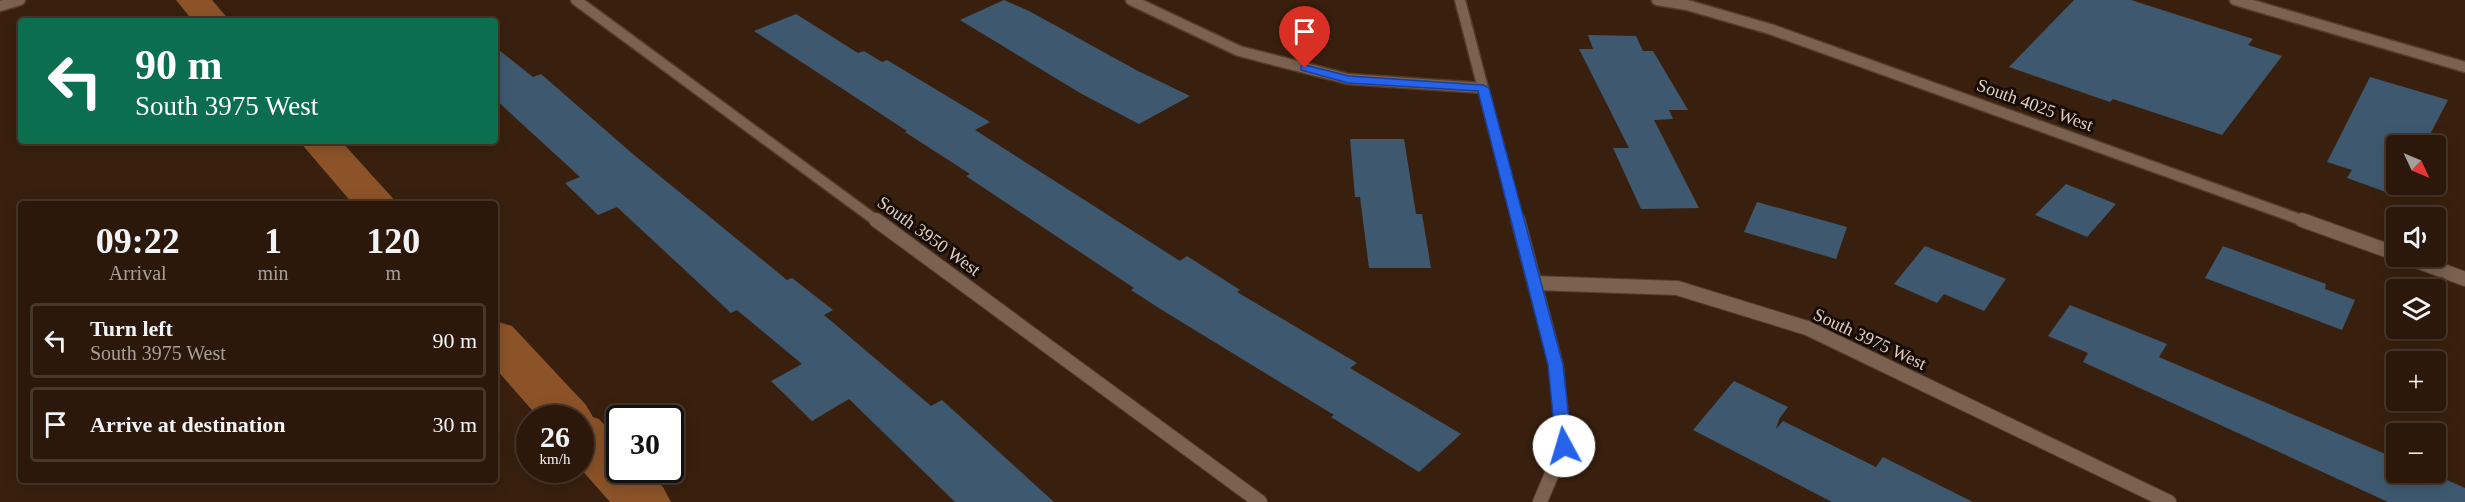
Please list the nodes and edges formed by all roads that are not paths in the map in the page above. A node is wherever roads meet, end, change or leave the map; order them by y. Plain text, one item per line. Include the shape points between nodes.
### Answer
1 (20, 0) edge
2 (576, 0) edge
3 (1131, 0) edge
4 (1460, 0) edge
5 (1657, 0) edge
6 (2235, 0) edge
7 (0, 6) edge
8 (2465, 67) edge
9 (1483, 88) junction
10 (2386, 250) edge
11 (2433, 267) edge
12 (2465, 279) edge
13 (1534, 283) junction
14 (1260, 502) edge
15 (1540, 502) edge
16 (2169, 502) edge

1 - 7 street
2 - 14 street, South 3950 West
3 - 9 street via 1239,51 1337,77
4 - 9 street
5 - 10 street, South 4025 West via 1770,29
6 - 8 street
9 - 13 street
11 - 12 street
13 - 15 street via 1556,365 1564,446
13 - 16 street, South 3975 West via 1677,288 1807,328

